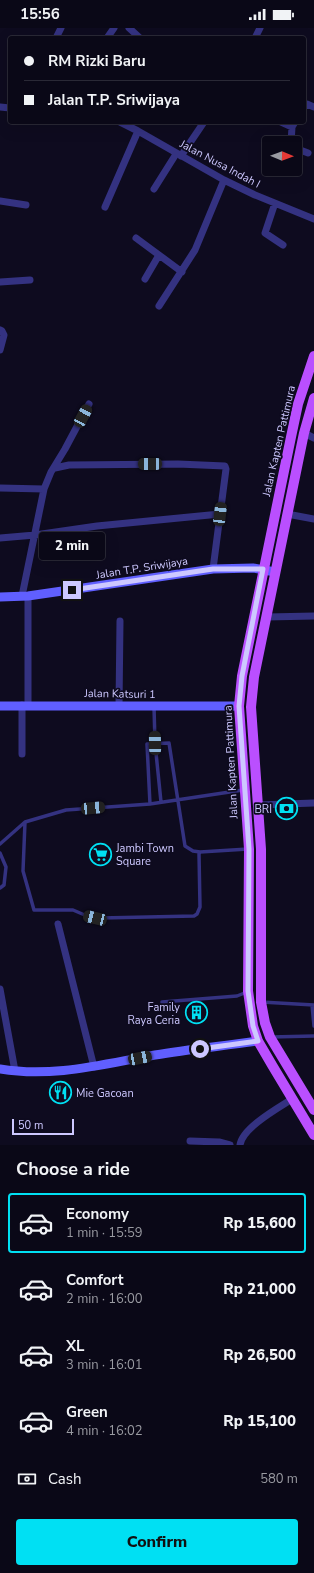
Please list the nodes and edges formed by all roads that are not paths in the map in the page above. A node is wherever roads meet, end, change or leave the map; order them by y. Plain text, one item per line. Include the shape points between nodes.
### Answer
1 (129, 28) edge
2 (138, 36) edge
3 (124, 124) edge
4 (202, 124) edge
5 (293, 125) edge
6 (138, 130) junction
7 (292, 136) edge
8 (302, 151) edge
9 (308, 153) dead end
10 (178, 155) junction
11 (224, 180) junction
12 (154, 189) dead end
13 (0, 201) edge
14 (275, 203) junction
15 (26, 205) dead end
16 (105, 207) dead end
17 (314, 219) edge
18 (136, 238) dead end
19 (283, 245) dead end
20 (159, 255) junction
21 (182, 272) junction
22 (145, 279) dead end
23 (30, 280) dead end
24 (0, 282) edge
25 (159, 306) dead end
26 (0, 330) edge
27 (0, 350) edge
28 (314, 356) edge
29 (314, 398) edge
30 (89, 404) dead end
31 (298, 404) junction
32 (310, 408) junction
33 (304, 433) junction
34 (314, 438) edge
35 (55, 468) junction
36 (0, 488) edge
37 (44, 489) junction
38 (220, 514) junction
39 (287, 514) junction
40 (314, 519) edge
41 (35, 535) junction
42 (0, 538) edge
43 (213, 569) junction
44 (263, 569) junction
45 (275, 572) junction
46 (25, 596) junction
47 (0, 597) edge
48 (314, 616) edge
49 (267, 617) junction
50 (120, 622) dead end
51 (25, 705) junction
52 (0, 706) edge
53 (119, 706) junction
54 (239, 706) junction
55 (154, 707) junction
56 (155, 743) junction
57 (22, 754) dead end
58 (244, 790) junction
59 (179, 799) junction
60 (161, 802) junction
61 (314, 803) edge
62 (150, 804) junction
63 (258, 804) junction
64 (25, 822) junction
65 (0, 844) edge
66 (249, 849) junction
67 (200, 852) junction
68 (0, 853) edge
69 (0, 888) edge
70 (58, 924) dead end
71 (0, 989) edge
72 (248, 991) junction
73 (162, 1002) dead end
74 (261, 1002) junction
75 (313, 1005) edge
76 (314, 1026) edge
77 (314, 1036) edge
78 (270, 1037) junction
79 (258, 1041) junction
80 (94, 1067) junction
81 (0, 1069) edge
82 (15, 1071) junction
83 (292, 1099) junction
84 (312, 1104) edge
85 (314, 1135) edge
86 (190, 1141) dead end
87 (230, 1145) edge
88 (240, 1145) edge

1 - 2 street
3 - 6 street, Jalan Nusa Indah I
4 - 10 street
5 - 7 street
6 - 10 street, Jalan Nusa Indah I
6 - 16 street
8 - 9 street
10 - 11 street, Jalan Nusa Indah I
10 - 12 street
11 - 14 street, Jalan Nusa Indah I
11 - 21 street via 195,250
13 - 15 street
14 - 17 street, Jalan Nusa Indah I
14 - 19 street via 265,233
18 - 20 street
20 - 21 street
20 - 22 street
21 - 25 street
23 - 24 street
26 - 27 street via 4,335
28 - 31 main road, Jalan Kapten Pattimura
29 - 32 main road, Jalan Kapten Pattimura
30 - 35 street
31 - 32 main road
31 - 44 main road, Jalan Kapten Pattimura
32 - 33 main road, Jalan Kapten Pattimura
33 - 34 street
33 - 39 main road, Jalan Kapten Pattimura
35 - 37 street
35 - 38 street via 70,465 223,465 226,469
36 - 37 street
37 - 41 street
38 - 41 street
38 - 43 street
39 - 40 street
39 - 45 main road, Jalan Kapten Pattimura
41 - 42 street
41 - 46 street
43 - 44 main road, Jalan T.P. Sriwijaya
43 - 46 main road, Jalan T.P. Sriwijaya
44 - 45 main road, Jalan T.P. Sriwijaya
44 - 54 main road, Jalan Kapten Pattimura via 242,676
45 - 49 main road, Jalan Kapten Pattimura
46 - 47 main road, Jalan T.P. Sriwijaya
46 - 51 street
48 - 49 street
49 - 63 main road, Jalan Kapten Pattimura via 254,677 252,707
50 - 53 street
51 - 52 main road, Jalan Katsuri 1
51 - 53 main road, Jalan Katsuri 1
51 - 57 street
53 - 55 main road, Jalan Katsuri 1
54 - 55 main road, Jalan Katsuri 1
54 - 58 main road, Jalan Kapten Pattimura
55 - 56 lane
56 - 59 lane via 170,743
56 - 60 lane
56 - 62 lane via 147,744
58 - 59 lane
58 - 66 main road, Jalan Kapten Pattimura
59 - 60 lane
59 - 67 lane via 185,846
60 - 62 lane
61 - 63 street
62 - 64 lane via 66,810
63 - 74 main road, Jalan Kapten Pattimura via 261,849
64 - 65 lane
64 - 67 lane via 23,871 34,910 73,910 101,918 194,916 200,907
66 - 67 lane
66 - 72 main road, Jalan Kapten Pattimura
68 - 69 lane via 6,867 4,885
70 - 80 street
71 - 82 street
72 - 73 lane via 237,996
72 - 79 main road, Jalan Kapten Pattimura
74 - 75 lane
74 - 78 main road, Jalan Kapten Pattimura
75 - 76 lane
77 - 78 lane
78 - 79 main road
78 - 84 main road, Jalan Kapten Pattimura
79 - 80 main road via 156,1055
79 - 83 main road, Jalan Kapten Pattimura
80 - 82 main road via 59,1071
81 - 82 main road
83 - 85 main road, Jalan Kapten Pattimura
83 - 88 street via 272,1111 246,1133
86 - 87 street

